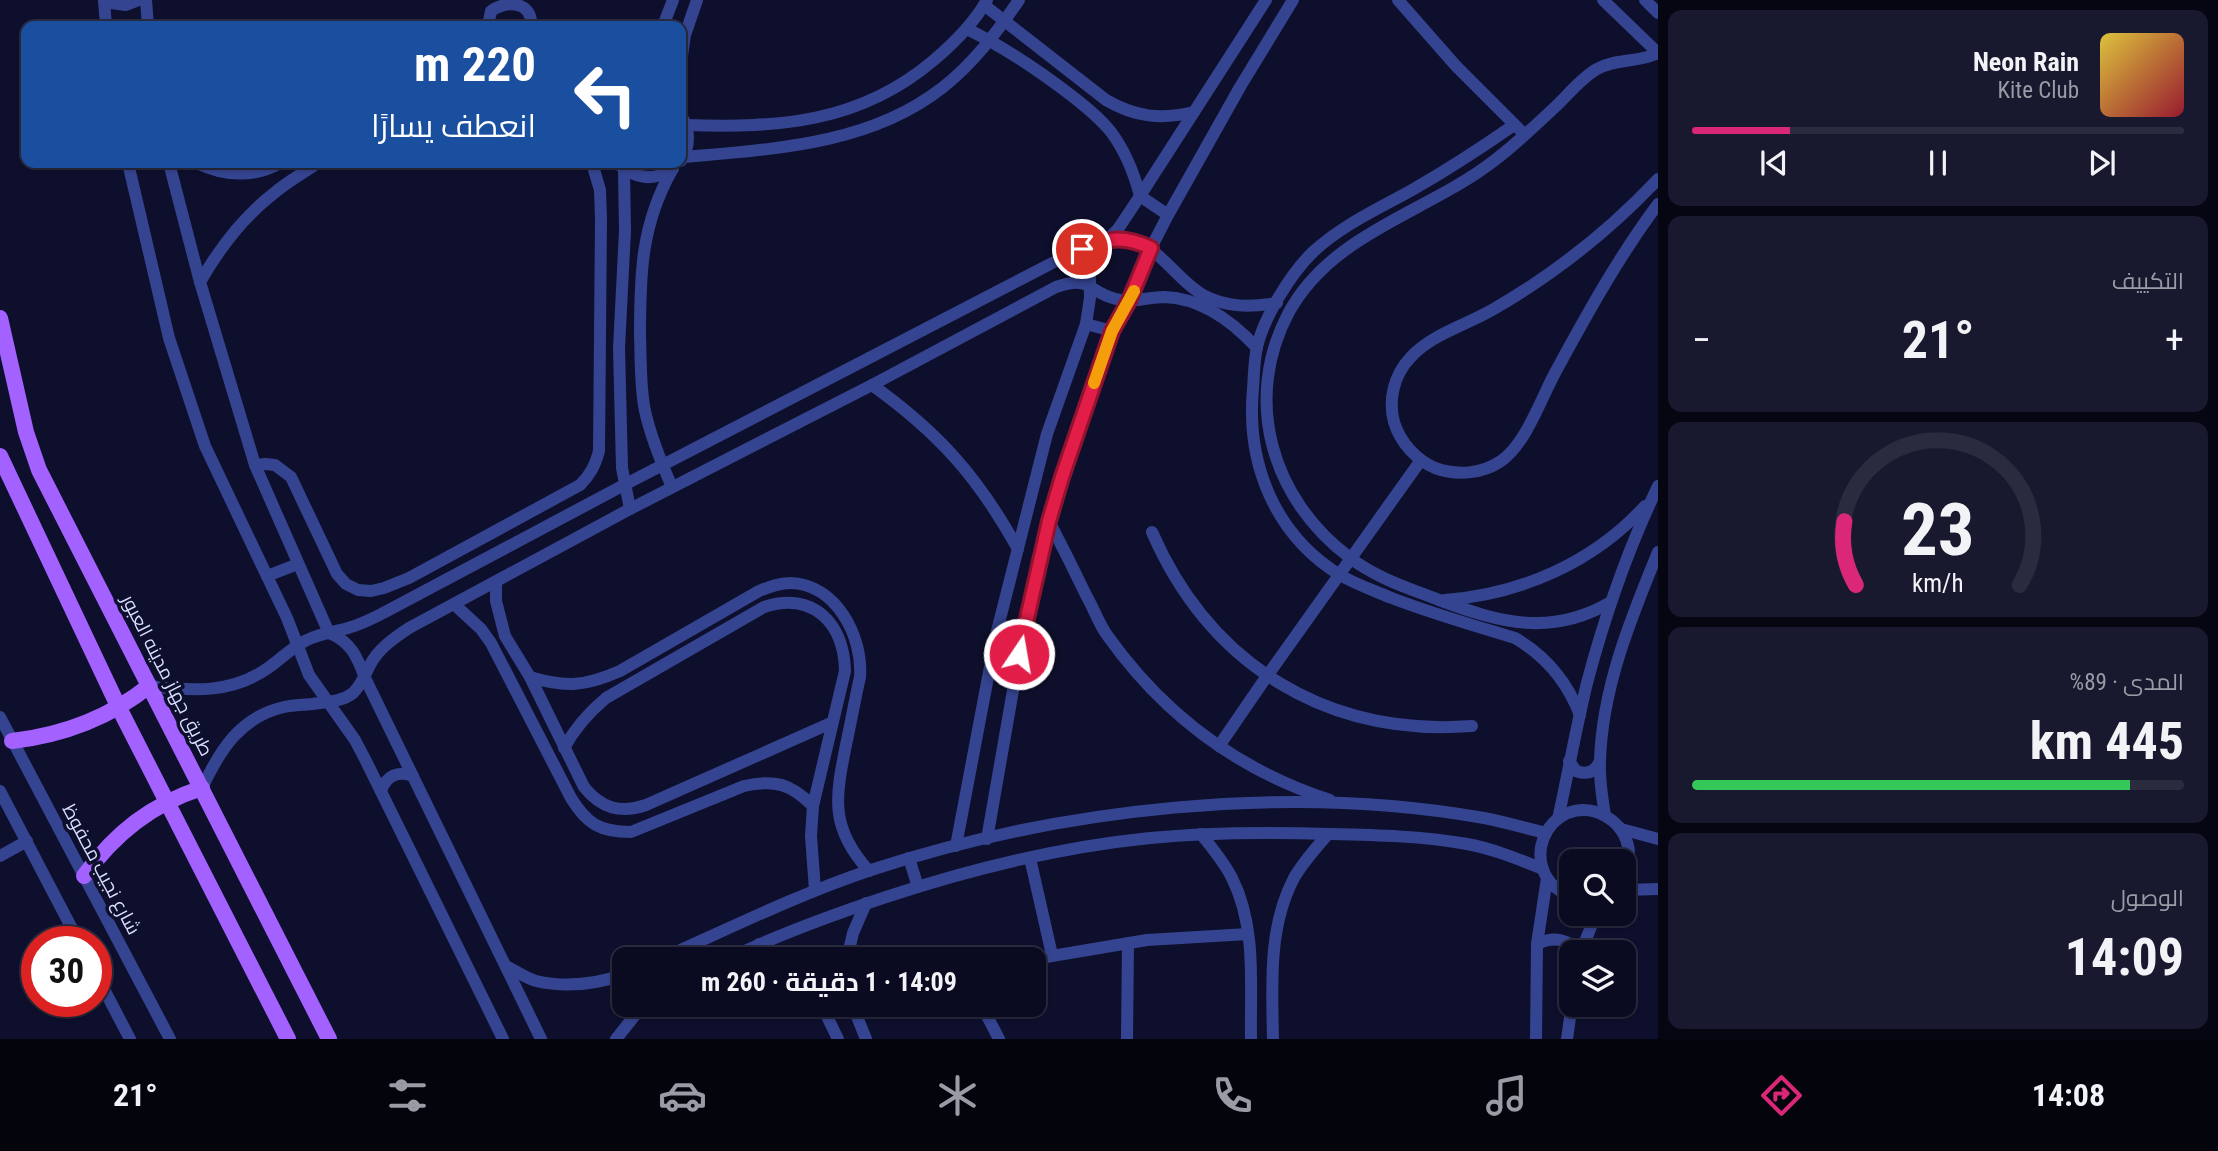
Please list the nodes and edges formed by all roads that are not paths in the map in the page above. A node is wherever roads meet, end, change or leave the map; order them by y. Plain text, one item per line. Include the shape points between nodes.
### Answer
1 (139, 0) edge
2 (146, 0) edge
3 (673, 0) edge
4 (697, 0) edge
5 (1019, 0) edge
6 (1266, 0) edge
7 (1293, 0) edge
8 (1398, 0) edge
9 (1603, 0) edge
10 (1645, 0) edge
11 (104, 1) edge
12 (517, 1) edge
13 (985, 2) edge
14 (1658, 13) edge
15 (487, 17) edge
16 (106, 21) edge
17 (148, 21) edge
18 (532, 21) edge
19 (665, 21) edge
20 (1004, 21) junction
21 (967, 29) junction
22 (686, 32) edge
23 (990, 40) junction
24 (1658, 53) edge
25 (1194, 112) junction
26 (686, 120) edge
27 (1514, 125) junction
28 (1525, 135) junction
29 (686, 162) edge
30 (129, 168) edge
31 (170, 168) edge
32 (208, 168) edge
33 (271, 168) edge
34 (310, 168) edge
35 (593, 168) edge
36 (620, 168) edge
37 (624, 168) edge
38 (670, 168) edge
39 (676, 168) edge
40 (1658, 179) edge
41 (1140, 196) junction
42 (1658, 204) edge
43 (1168, 215) junction
44 (1108, 239) junction
45 (1151, 248) junction
46 (200, 282) junction
47 (1089, 284) junction
48 (1129, 301) junction
49 (1277, 303) junction
50 (0, 318) edge
51 (1086, 324) junction
52 (1112, 331) junction
53 (1257, 348) junction
54 (872, 385) junction
55 (0, 456) edge
56 (1421, 460) junction
57 (255, 465) junction
58 (663, 467) junction
59 (624, 485) junction
60 (672, 487) junction
61 (1655, 492) edge
62 (630, 509) junction
63 (1049, 521) junction
64 (1152, 532) dead end
65 (1018, 549) junction
66 (1658, 552) edge
67 (1350, 558) junction
68 (298, 564) junction
69 (1340, 575) junction
70 (267, 576) junction
71 (496, 583) junction
72 (1441, 600) junction
73 (1611, 602) junction
74 (455, 605) junction
75 (328, 633) junction
76 (298, 644) junction
77 (1267, 676) junction
78 (530, 677) junction
79 (365, 678) junction
80 (149, 686) junction
81 (327, 702) junction
82 (119, 708) junction
83 (1580, 715) junction
84 (0, 717) edge
85 (831, 723) junction
86 (1472, 726) dead end
87 (12, 741) junction
88 (1219, 746) junction
89 (564, 748) junction
90 (1569, 761) junction
91 (1600, 761) junction
92 (413, 776) junction
93 (202, 788) junction
94 (0, 790) edge
95 (381, 790) junction
96 (168, 801) junction
97 (1344, 804) junction
98 (813, 806) junction
99 (4, 809) edge
100 (1605, 815) junction
101 (1558, 819) junction
102 (1621, 830) junction
103 (1546, 833) junction
104 (1201, 834) junction
105 (1328, 834) junction
106 (987, 839) junction
107 (1658, 839) edge
108 (27, 841) junction
109 (956, 846) junction
110 (1628, 849) edge
111 (0, 856) edge
112 (909, 858) junction
113 (1030, 858) junction
114 (869, 871) junction
115 (1545, 873) junction
116 (84, 876) junction
117 (918, 887) junction
118 (1658, 889) edge
119 (815, 890) junction
120 (1636, 890) edge
121 (1559, 891) edge
122 (866, 904) junction
123 (71, 926) edge
124 (1248, 934) junction
125 (1559, 940) edge
126 (1128, 943) junction
127 (759, 944) junction
128 (1537, 944) junction
129 (688, 947) edge
130 (753, 947) edge
131 (764, 947) edge
132 (850, 947) edge
133 (1052, 954) junction
134 (1046, 956) edge
135 (506, 966) junction
136 (612, 979) edge
137 (112, 1005) edge
138 (634, 1017) edge
139 (827, 1017) edge
140 (856, 1017) edge
141 (988, 1017) edge
142 (1570, 1017) edge
143 (130, 1039) edge
144 (170, 1039) edge
145 (288, 1039) edge
146 (329, 1039) edge
147 (503, 1039) edge
148 (541, 1039) edge
149 (616, 1039) edge
150 (838, 1039) edge
151 (866, 1039) edge
152 (999, 1039) edge
153 (1127, 1039) edge
154 (1251, 1039) edge
155 (1273, 1039) edge
156 (1536, 1039) edge
157 (1567, 1039) edge

1 - 11 street via 126,5
2 - 17 street
3 - 19 street
4 - 22 street
5 - 20 street
6 - 25 street
7 - 43 street
8 - 27 street
9 - 24 street
10 - 14 street
11 - 16 street
12 - 15 street via 503,1
12 - 18 street
13 - 20 street
13 - 21 street
20 - 23 street
20 - 25 street via 1122,109 1158,118
21 - 23 street
21 - 26 street via 914,76 884,96 850,110 772,124 729,126
23 - 29 street via 943,87 884,123 818,141
23 - 41 street via 1032,65 1111,131 1134,173
24 - 28 street via 1612,62 1588,74
25 - 41 street
27 - 28 street
27 - 49 street via 1331,238 1312,253
28 - 67 street via 1469,179 1338,254 1298,297 1280,332 1270,365 1267,400 1274,452 1306,516
30 - 70 street via 169,338 193,411
31 - 46 street
32 - 33 street via 248,174
34 - 46 street via 254,210 224,244
35 - 57 street via 601,219 599,452 590,476 580,485 409,578 371,591 346,584 337,574 291,477 275,465
36 - 59 street via 626,220 619,348
37 - 38 street via 643,178
39 - 58 street via 660,191 645,237 640,306 642,392
40 - 56 street via 1599,235 1546,275 1410,357 1398,376 1392,411 1404,443
41 - 43 street
41 - 44 street
42 - 56 street via 1630,242 1512,452 1489,468 1461,474
43 - 45 street
44 - 45 street via 1130,240
44 - 47 street via 1093,259
44 - 58 street via 1070,254
45 - 48 street
45 - 49 street via 1184,281 1210,298 1250,307
46 - 57 street
47 - 48 street via 1108,296
47 - 51 street
47 - 54 street via 1056,287
48 - 52 street
48 - 53 street via 1165,297 1202,306
49 - 53 street
50 - 80 main road, طريق جهاز مدينه العبور via 39,470
51 - 52 street
51 - 65 street via 1047,434
52 - 63 street
53 - 69 street via 1251,411 1269,498 1301,541
54 - 60 street
54 - 65 street via 941,441 977,483
55 - 82 main road
56 - 67 street
57 - 68 street
58 - 59 street
58 - 60 street
59 - 62 street
59 - 75 street via 368,621
60 - 62 street
61 - 72 street via 1621,529 1567,566 1506,590
61 - 73 street
62 - 71 street
63 - 88 street via 1106,633 1145,683
63 - 106 street via 1021,639
64 - 77 street via 1172,574 1198,612
65 - 109 street via 996,635
66 - 91 street via 1613,679
67 - 69 street
67 - 72 street via 1399,586
68 - 70 street
68 - 75 street
69 - 77 street
69 - 83 street via 1416,607 1515,638 1559,675
70 - 76 street
71 - 74 street
71 - 78 street via 505,636
72 - 73 street via 1530,624 1574,619
73 - 83 street
74 - 79 street via 390,642 371,663
74 - 98 street via 491,643 571,798 595,826 631,832 764,782 783,785
75 - 76 street
75 - 79 street via 351,646
76 - 80 street via 267,669 230,687 190,691
76 - 81 street via 309,675
77 - 86 street via 1320,704 1377,722 1424,728
77 - 88 street
78 - 89 street
78 - 114 street via 553,684 598,680 774,585 804,585 820,593 845,616 859,647 860,677 837,799 846,838
79 - 81 street via 353,693
79 - 92 street
80 - 82 main road
80 - 93 main road, طريق جهاز مدينه العبور
81 - 93 street via 284,707 243,727 226,744
81 - 95 street via 355,740
82 - 87 main road via 61,733
82 - 96 main road
83 - 90 street
84 - 87 street, شارع نجيب محفوظ
85 - 89 street via 633,810 604,806 593,798
85 - 89 street via 845,671 840,638 820,613 805,605 777,603 606,698 589,712
85 - 98 street
87 - 116 street, شارع نجيب محفوظ
88 - 97 street via 1295,788
90 - 91 street via 1576,771 1587,773
90 - 101 street
91 - 100 street
92 - 95 street via 393,775
92 - 135 street
93 - 96 main road
93 - 146 main road, طريق جهاز مدينه العبور
94 - 99 street
95 - 147 street
96 - 116 main road via 114,839
96 - 145 main road
97 - 103 street via 1460,814
97 - 106 street via 1274,802 1148,810
98 - 119 street
99 - 108 street
100 - 101 street via 1581,810
100 - 102 street
101 - 103 street
102 - 107 street
102 - 110 street
103 - 115 street via 1541,851
104 - 105 street
104 - 113 street
104 - 124 street via 1232,877
105 - 115 street via 1469,844 1503,853
105 - 155 street via 1296,875 1277,922
106 - 109 street
108 - 111 street
108 - 123 street
109 - 112 street
112 - 114 street
112 - 117 street
113 - 117 street
113 - 133 street
114 - 119 street
115 - 121 street
115 - 128 street
116 - 144 street, شارع نجيب محفوظ
117 - 122 street
118 - 120 street
119 - 129 street
122 - 127 street
122 - 132 street
124 - 126 street
124 - 154 street
125 - 128 street
126 - 133 street
126 - 153 street
127 - 130 street
127 - 131 street
128 - 156 street
133 - 134 street
135 - 136 street via 536,981 570,985
135 - 148 street
137 - 143 street
138 - 149 street
139 - 150 street
140 - 151 street
141 - 152 street
142 - 157 street

